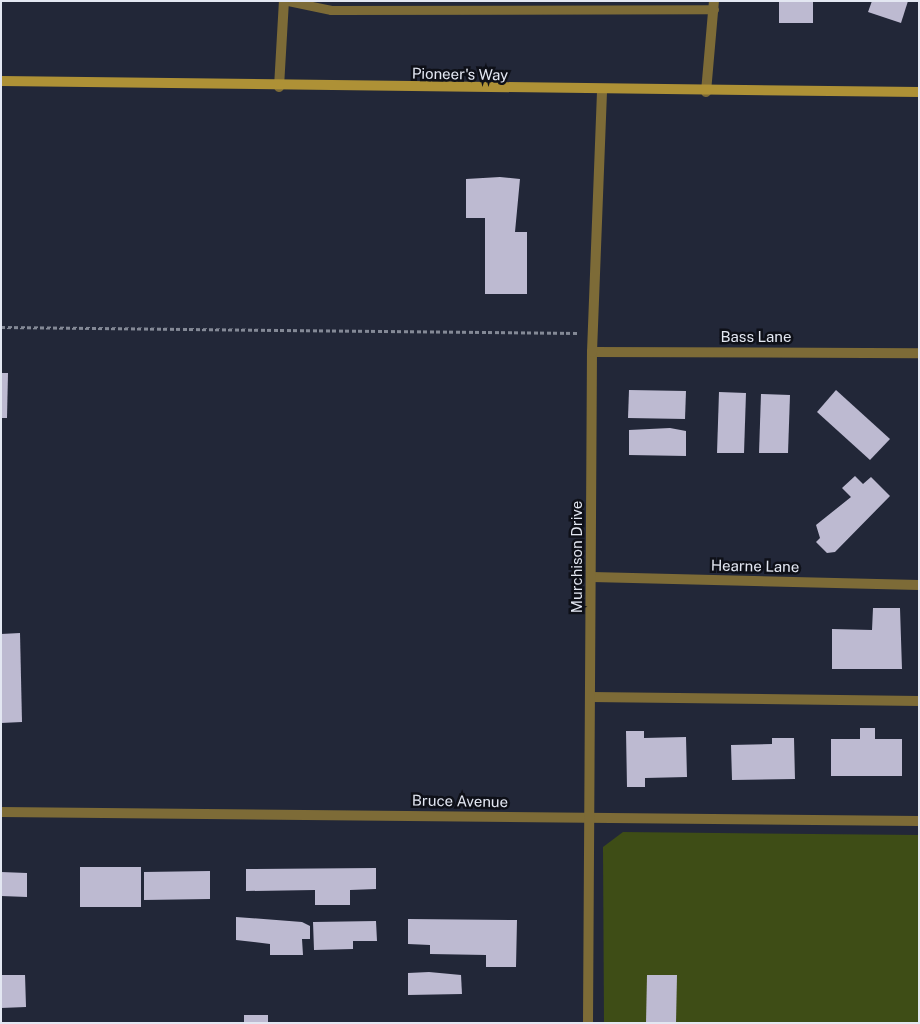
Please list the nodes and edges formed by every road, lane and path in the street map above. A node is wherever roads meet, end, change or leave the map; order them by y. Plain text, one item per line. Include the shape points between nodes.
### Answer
1 (286, 1) edge
2 (545, 1) edge
3 (449, 5) edge
4 (714, 5) edge
5 (551, 10) junction
6 (1, 81) edge
7 (279, 87) junction
8 (602, 91) junction
9 (706, 92) junction
10 (919, 92) edge
11 (1, 327) edge
12 (593, 332) junction
13 (592, 352) junction
14 (919, 352) edge
15 (592, 577) junction
16 (919, 585) edge
17 (591, 697) junction
18 (919, 702) edge
19 (1, 812) edge
20 (590, 818) junction
21 (919, 821) edge
22 (588, 1023) edge

1 - 3 lane via 331,10
1 - 7 street
2 - 5 lane
3 - 5 lane
4 - 5 lane
4 - 9 street
6 - 7 main road, Pioneer's Way
7 - 8 main road, Pioneer's Way
8 - 9 main road, Pioneer's Way
8 - 12 street, Murchison Drive
9 - 10 main road, Pioneer's Way
11 - 12 path
12 - 13 street, Murchison Drive
13 - 14 street, Bass Lane
13 - 15 street, Murchison Drive
15 - 16 street, Hearne Lane
15 - 17 street, Murchison Drive
17 - 18 street
17 - 20 street, Murchison Drive
19 - 20 street, Bruce Avenue
20 - 21 street, Bruce Avenue
20 - 22 street, Murchison Drive

